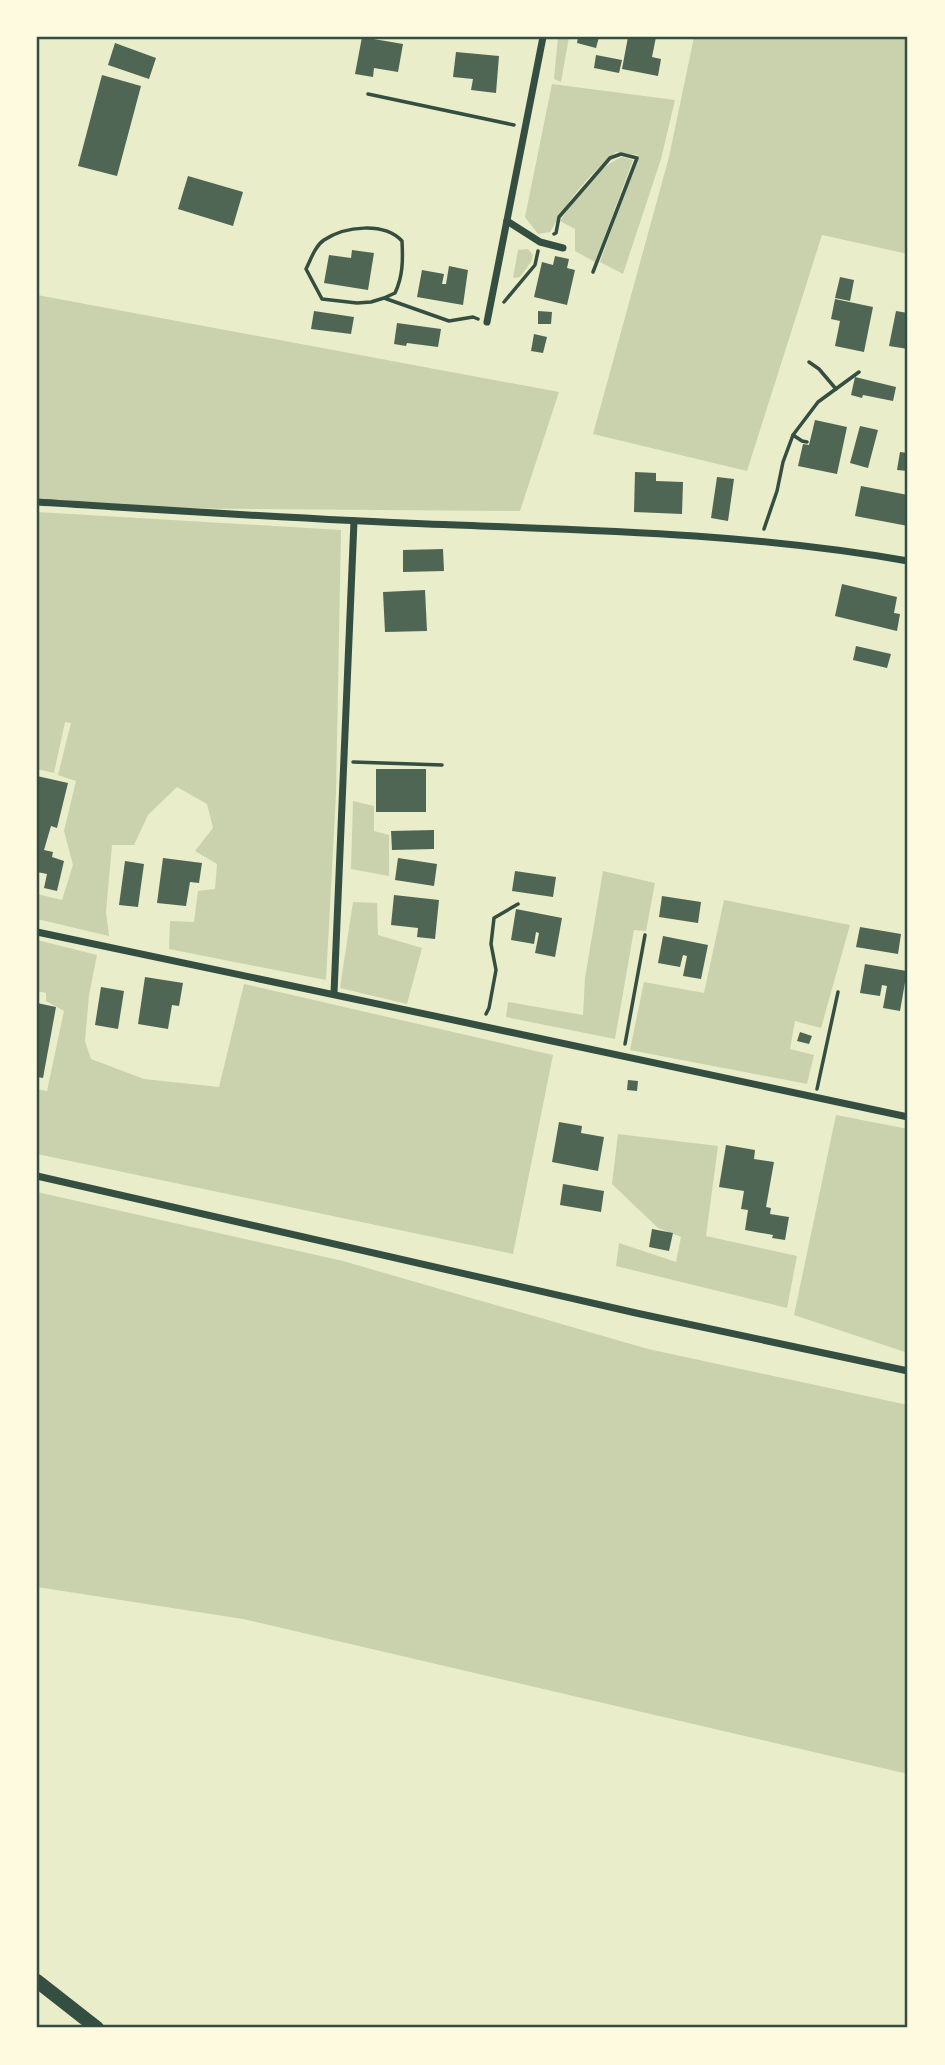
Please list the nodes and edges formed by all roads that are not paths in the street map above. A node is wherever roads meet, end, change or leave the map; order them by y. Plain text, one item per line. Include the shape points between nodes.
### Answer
1 (543, 37) edge
2 (507, 221) junction
3 (563, 248) dead end
4 (488, 321) road end
5 (37, 502) edge
6 (354, 521) junction
7 (908, 561) edge
8 (37, 932) edge
9 (334, 993) junction
10 (908, 1117) edge
11 (37, 1176) edge
12 (908, 1371) edge
13 (37, 1980) edge
14 (97, 2028) edge

1 - 2 street
2 - 3 street via 540,242
2 - 4 street
5 - 6 street
6 - 7 street via 760,541
6 - 9 street
8 - 9 street
9 - 10 street
11 - 12 street
13 - 14 highway

